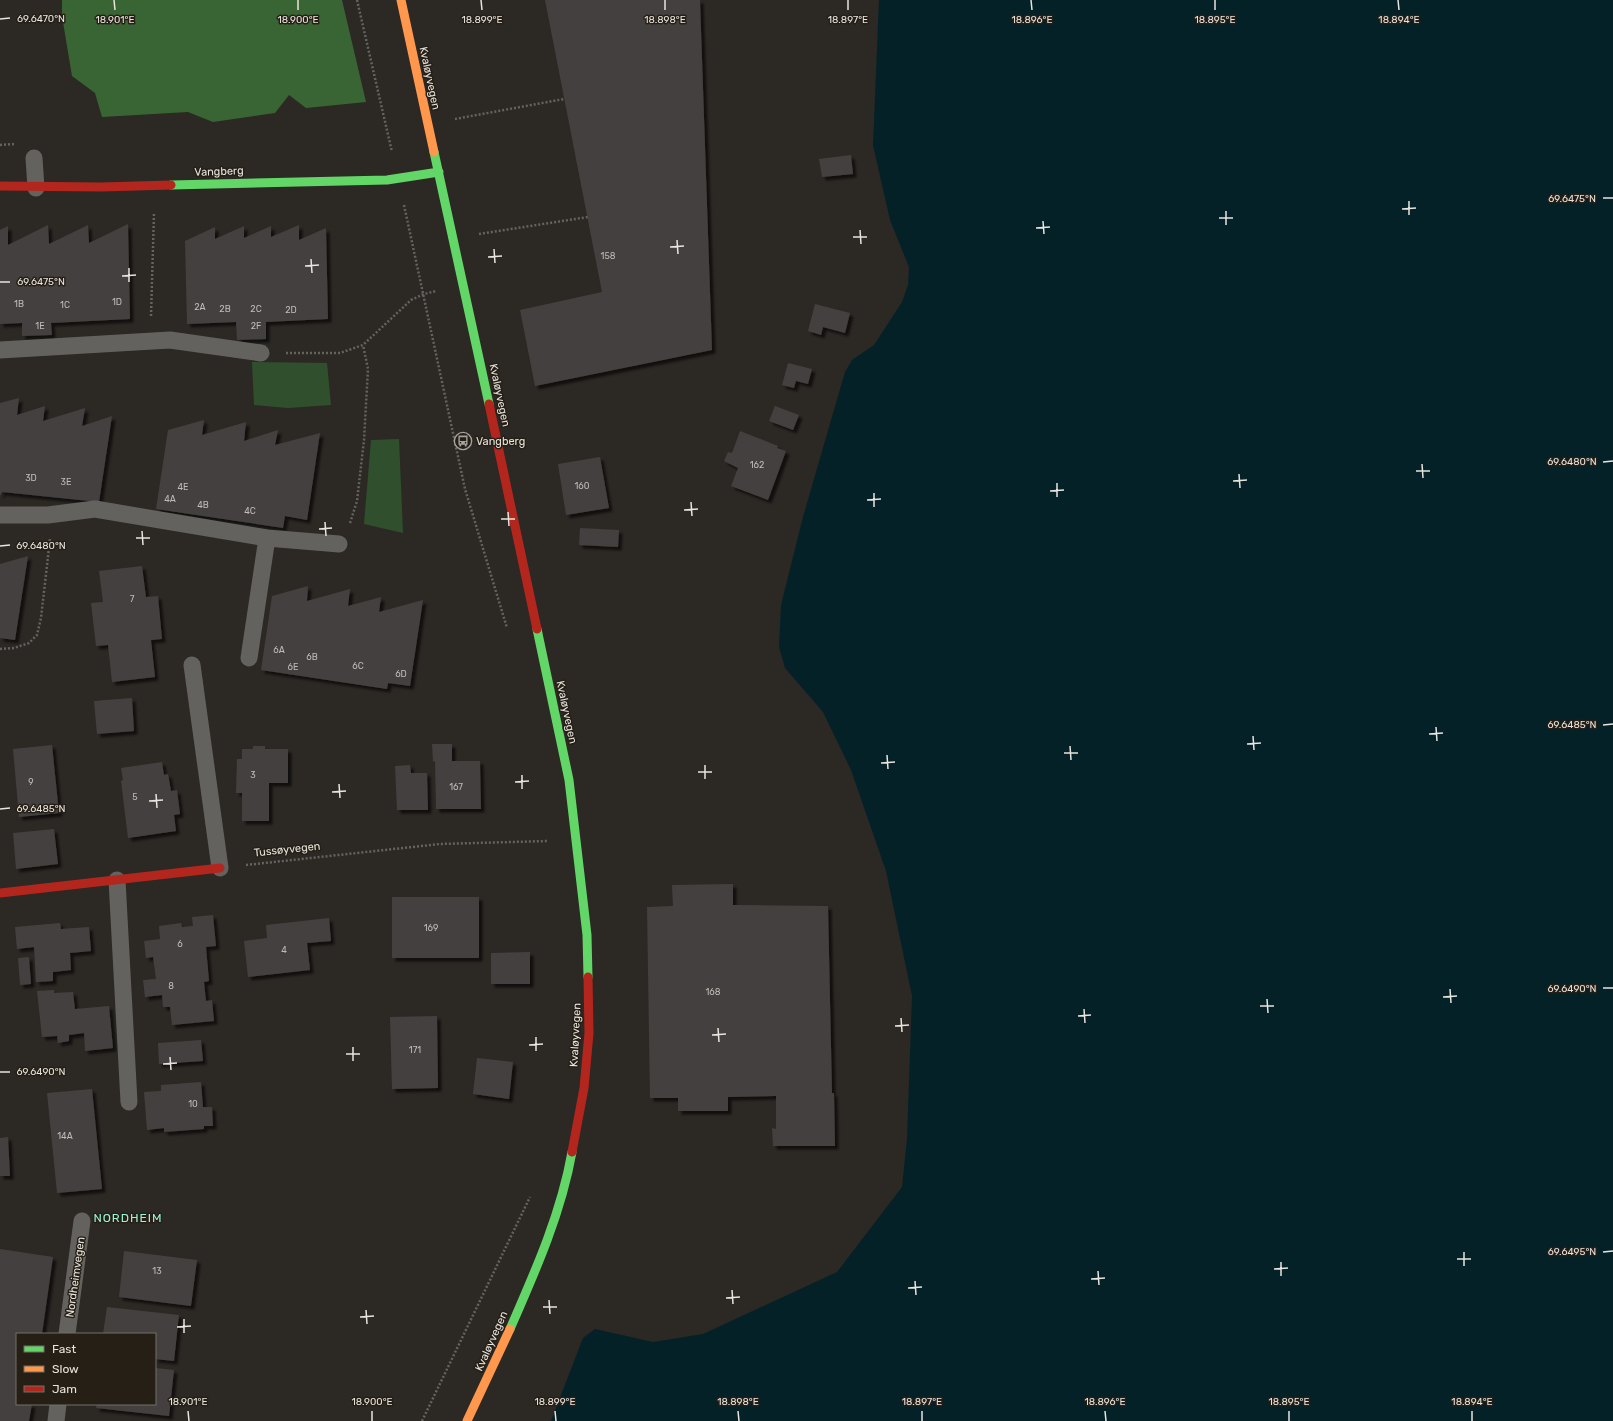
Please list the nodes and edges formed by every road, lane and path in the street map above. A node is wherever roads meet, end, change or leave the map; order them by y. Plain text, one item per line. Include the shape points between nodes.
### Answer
1 (357, 0) edge
2 (401, 0) edge
3 (564, 99) dead end
4 (451, 120) dead end
5 (392, 152) dead end
6 (34, 158) dead end
7 (439, 172) junction
8 (0, 186) edge
9 (36, 188) junction
10 (404, 206) dead end
11 (154, 210) dead end
12 (588, 217) dead end
13 (479, 234) dead end
14 (424, 294) junction
15 (153, 341) junction
16 (363, 345) junction
17 (0, 350) edge
18 (261, 353) joint
19 (0, 515) edge
20 (48, 515) junction
21 (267, 538) junction
22 (339, 544) joint
23 (509, 634) dead end
24 (0, 649) edge
25 (248, 658) dead end
26 (192, 665) dead end
27 (577, 840) junction
28 (220, 868) junction
29 (117, 880) junction
30 (0, 893) edge
31 (130, 1102) dead end
32 (532, 1192) dead end
33 (82, 1221) dead end
34 (67, 1333) edge
35 (58, 1405) edge
36 (56, 1421) edge
37 (422, 1421) edge
38 (467, 1421) edge

1 - 5 path
2 - 7 street, Kvaløyvegen
3 - 4 path
6 - 9 lane
7 - 9 street, Vangberg via 387,180
7 - 27 street, Kvaløyvegen via 569,780
8 - 9 street, Vangberg
10 - 14 path
11 - 15 path via 150,311
12 - 13 path
14 - 16 path via 411,300
14 - 23 path via 465,488
15 - 17 lane
15 - 18 lane via 170,340
16 - 18 path via 340,353
16 - 22 path via 368,369 357,500 351,521
19 - 20 lane
20 - 21 lane via 95,509
20 - 24 path via 51,533 37,635 29,643
21 - 22 lane
21 - 25 lane
26 - 28 lane
27 - 28 path, Tussøyvegen via 440,844
27 - 38 street, Kvaløyvegen via 587,935 589,1033 584,1088 570,1164 555,1217 534,1274
28 - 29 street
29 - 30 street
29 - 31 lane
32 - 37 path
33 - 34 lane, Nordheimvegen
35 - 36 lane

